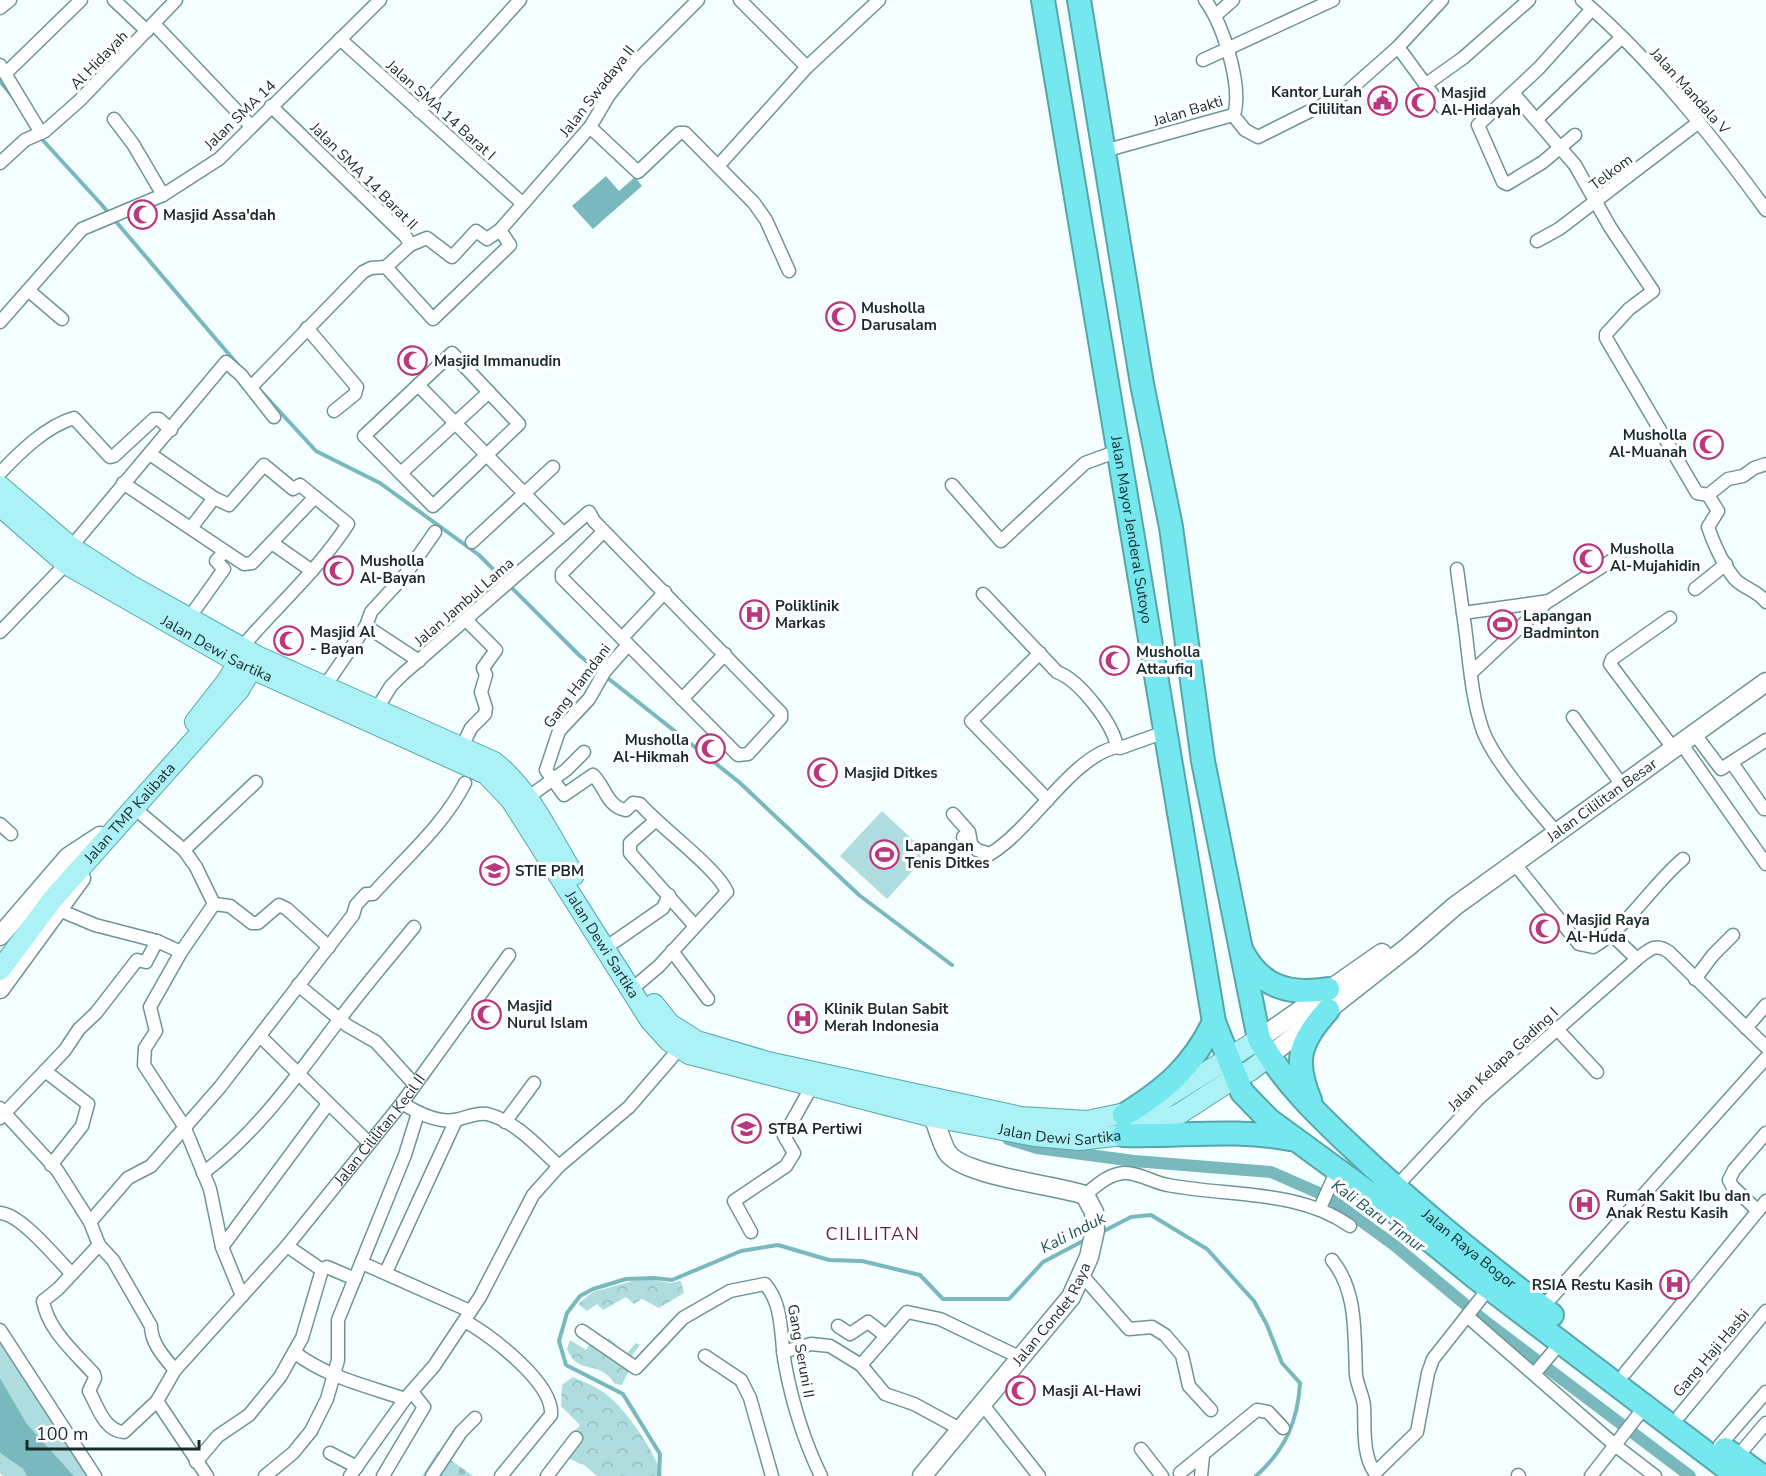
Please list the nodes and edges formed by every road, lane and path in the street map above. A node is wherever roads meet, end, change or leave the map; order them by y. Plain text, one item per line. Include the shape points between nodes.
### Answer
1 (10, 0) edge
2 (81, 0) edge
3 (114, 0) edge
4 (176, 0) edge
5 (380, 0) edge
6 (520, 0) edge
7 (698, 0) edge
8 (740, 0) edge
9 (879, 0) edge
10 (1043, 0) edge
11 (1079, 0) edge
12 (1205, 0) edge
13 (1233, 0) edge
14 (1333, 0) edge
15 (1442, 0) edge
16 (1529, 0) edge
17 (1582, 0) edge
18 (0, 8) edge
19 (1593, 9) junction
20 (1216, 15) junction
21 (150, 27) junction
22 (1621, 38) junction
23 (340, 39) junction
24 (1398, 47) junction
25 (1228, 49) junction
26 (1203, 60) dead end
27 (807, 67) junction
28 (3, 69) edge
29 (1425, 85) junction
30 (1513, 93) junction
31 (271, 106) junction
32 (1442, 107) dead end
33 (419, 111) junction
34 (1233, 115) junction
35 (114, 119) dead end
36 (1537, 119) junction
37 (1699, 122) junction
38 (250, 125) junction
39 (590, 127) junction
40 (1575, 135) dead end
41 (36, 136) junction
42 (1561, 147) junction
43 (1104, 151) junction
44 (1068, 158) junction
45 (0, 164) edge
46 (719, 165) junction
47 (163, 195) junction
48 (1596, 202) junction
49 (522, 203) junction
50 (1766, 210) edge
51 (500, 230) junction
52 (1538, 240) dead end
53 (410, 245) junction
54 (386, 267) junction
55 (789, 271) dead end
56 (28, 290) junction
57 (62, 319) dead end
58 (0, 322) edge
59 (307, 328) junction
60 (254, 385) junction
61 (418, 385) junction
62 (489, 392) junction
63 (334, 411) dead end
64 (274, 417) dead end
65 (455, 423) junction
66 (171, 430) junction
67 (1118, 451) junction
68 (150, 454) junction
69 (486, 455) junction
70 (1766, 464) edge
71 (553, 467) dead end
72 (0, 473) edge
73 (401, 473) junction
74 (123, 483) junction
75 (952, 485) dead end
76 (0, 486) edge
77 (524, 493) junction
78 (1708, 495) junction
79 (315, 497) junction
80 (214, 498) junction
81 (0, 506) edge
82 (191, 528) junction
83 (604, 531) junction
84 (435, 532) dead end
85 (564, 534) junction
86 (472, 542) dead end
87 (272, 543) junction
88 (224, 552) junction
89 (69, 555) junction
90 (1620, 555) dead end
91 (1726, 564) junction
92 (1457, 569) dead end
93 (312, 571) junction
94 (1695, 589) dead end
95 (665, 592) junction
96 (983, 594) dead end
97 (1549, 601) junction
98 (1766, 602) edge
99 (1463, 613) junction
100 (189, 618) junction
101 (1670, 618) dead end
102 (466, 621) junction
103 (366, 626) junction
104 (0, 632) edge
105 (625, 642) junction
106 (1040, 653) junction
107 (725, 654) junction
108 (247, 657) junction
109 (419, 661) junction
110 (1472, 672) junction
111 (1766, 681) edge
112 (325, 686) junction
113 (682, 699) junction
114 (373, 716) junction
115 (1573, 717) dead end
116 (1165, 732) junction
117 (1766, 740) edge
118 (1682, 741) junction
119 (462, 747) junction
120 (1117, 747) junction
121 (584, 752) dead end
122 (1732, 763) junction
123 (551, 780) junction
124 (256, 782) dead end
125 (465, 783) dead end
126 (1622, 785) junction
127 (528, 798) junction
128 (1048, 800) junction
129 (1764, 809) dead end
130 (129, 813) junction
131 (953, 814) dead end
132 (655, 821) junction
133 (0, 824) edge
134 (1556, 832) junction
135 (11, 834) dead end
136 (99, 840) junction
137 (184, 850) junction
138 (1683, 859) dead end
139 (1514, 863) junction
140 (1766, 864) edge
141 (669, 896) junction
142 (214, 903) junction
143 (59, 910) junction
144 (696, 926) junction
145 (414, 927) dead end
146 (1611, 934) junction
147 (1733, 935) dead end
148 (0, 936) edge
149 (157, 941) junction
150 (614, 942) junction
151 (1239, 946) junction
152 (329, 947) junction
153 (672, 951) junction
154 (181, 952) junction
155 (509, 955) dead end
156 (1637, 959) junction
157 (0, 961) edge
158 (0, 970) edge
159 (1695, 979) junction
160 (639, 984) junction
161 (298, 985) junction
162 (0, 989) edge
163 (708, 999) dead end
164 (1328, 999) junction
165 (1766, 1005) edge
166 (339, 1019) junction
167 (1214, 1022) junction
168 (1746, 1028) junction
169 (1557, 1029) junction
170 (261, 1037) junction
171 (1766, 1047) edge
172 (679, 1048) junction
173 (1264, 1048) junction
174 (1766, 1058) edge
175 (1238, 1065) junction
176 (45, 1071) junction
177 (1598, 1072) dead end
178 (298, 1076) junction
179 (534, 1083) dead end
180 (414, 1084) junction
181 (812, 1086) junction
182 (402, 1103) junction
183 (328, 1104) junction
184 (1314, 1110) junction
185 (418, 1113) junction
186 (2, 1114) edge
187 (933, 1117) junction
188 (456, 1120) junction
189 (505, 1122) junction
190 (1124, 1125) junction
191 (184, 1126) junction
192 (1766, 1133) edge
193 (1294, 1140) junction
194 (368, 1142) junction
195 (51, 1165) junction
196 (559, 1166) junction
197 (203, 1173) junction
198 (1334, 1178) junction
199 (1395, 1188) junction
200 (1085, 1195) junction
201 (1322, 1206) junction
202 (1762, 1206) edge
203 (0, 1213) edge
204 (90, 1222) junction
205 (1350, 1226) dead end
206 (751, 1232) dead end
207 (99, 1245) junction
208 (287, 1246) junction
209 (222, 1247) junction
210 (1332, 1260) dead end
211 (362, 1263) junction
212 (322, 1270) junction
213 (386, 1272) junction
214 (72, 1274) junction
215 (1081, 1274) junction
216 (355, 1279) junction
217 (242, 1296) junction
218 (1476, 1305) junction
219 (1542, 1308) junction
220 (1766, 1311) edge
221 (468, 1316) junction
222 (838, 1326) dead end
223 (0, 1330) edge
224 (582, 1331) dead end
225 (886, 1336) junction
226 (1562, 1341) junction
227 (294, 1352) junction
228 (783, 1352) junction
229 (705, 1356) dead end
230 (1019, 1357) junction
231 (861, 1365) junction
232 (1540, 1368) junction
233 (175, 1370) junction
234 (1625, 1373) junction
235 (334, 1376) junction
236 (1766, 1392) edge
237 (409, 1395) junction
238 (157, 1401) junction
239 (983, 1405) junction
240 (1646, 1405) junction
241 (1211, 1410) dead end
242 (1680, 1415) junction
243 (474, 1418) dead end
244 (1766, 1423) edge
245 (1283, 1428) dead end
246 (962, 1430) junction
247 (576, 1438) dead end
248 (1616, 1446) junction
249 (1141, 1449) dead end
250 (330, 1453) dead end
251 (1203, 1456) junction
252 (1731, 1459) edge
253 (196, 1462) junction
254 (354, 1471) edge
255 (1180, 1473) dead end
256 (95, 1476) edge
257 (207, 1476) edge
258 (265, 1476) edge
259 (383, 1476) edge
260 (432, 1476) edge
261 (501, 1476) edge
262 (547, 1476) edge
263 (772, 1476) edge
264 (821, 1476) edge
265 (922, 1476) edge
266 (1039, 1476) edge
267 (1162, 1476) edge
268 (1201, 1476) edge
269 (1591, 1476) edge
270 (1655, 1476) edge
271 (1762, 1476) edge

1 - 18 street
2 - 28 street
3 - 21 street
4 - 21 street, Al Hidayah
5 - 23 street, Jalan SMA 14
6 - 33 street
7 - 39 street, Jalan Swadaya II via 635,63
8 - 27 street
9 - 27 street
10 - 44 highway, Jalan Mayor Jenderal Sutoyo
11 - 43 highway
12 - 20 street, Jalan Bakti
13 - 20 street
14 - 25 street
15 - 24 street
16 - 29 street via 1478,46
17 - 19 street, Jalan Mandala V
19 - 22 street, Jalan Mandala V
19 - 30 street
20 - 25 street, Jalan Bakti
21 - 38 street
21 - 41 street, Al Hidayah via 87,94
22 - 36 street
22 - 37 street, Jalan Mandala V
23 - 31 street, Jalan SMA 14
23 - 33 street, Jalan SMA 14 Barat I
24 - 29 street
24 - 34 street via 1346,93 1261,136 1251,135
25 - 26 street
25 - 34 street, Jalan Bakti via 1236,102
27 - 46 street
28 - 41 street
29 - 32 street
30 - 36 street
30 - 42 street via 1478,125 1504,183 1518,179
31 - 38 street, Jalan SMA 14
31 - 53 street, Jalan SMA 14 Barat II
33 - 49 street, Jalan SMA 14 Barat I
34 - 43 street, Jalan Bakti
35 - 47 street
36 - 42 street
37 - 48 street, Telkom
37 - 50 street, Jalan Mandala V
38 - 47 street, Jalan SMA 14 via 219,159
39 - 46 street via 637,172 682,132
39 - 49 street, Jalan Swadaya II
40 - 42 street
41 - 45 street, Al Hidayah
42 - 48 street via 1582,174
43 - 44 highway
43 - 151 highway via 1142,384 1171,527 1203,761
44 - 67 highway, Jalan Mayor Jenderal Sutoyo
46 - 55 street via 766,220
47 - 56 street, Jalan SMA 14 via 78,232
48 - 52 street, Telkom
48 - 78 street via 1653,291 1629,309 1605,338 1697,493
49 - 51 street
51 - 53 street via 487,239 477,231 452,257 427,238
51 - 54 street via 510,245 433,320
53 - 54 street, Jalan SMA 14 Barat II
54 - 59 street, Jalan SMA 14 Barat II via 363,272
56 - 57 street
56 - 58 street, Jalan SMA 14
59 - 60 street, Jalan SMA 14 Barat II
59 - 63 street via 357,387 355,394
60 - 64 street
60 - 66 street via 226,362
61 - 62 street via 452,353
61 - 65 street
61 - 73 street via 364,436
62 - 65 street
62 - 69 street via 519,424
65 - 69 street
65 - 73 street
66 - 68 street
66 - 72 street via 154,419 110,457 74,418 20,452
67 - 75 street via 1085,463 1001,541
67 - 116 highway, Jalan Mayor Jenderal Sutoyo
68 - 74 street
68 - 80 street
69 - 73 street via 433,506
69 - 77 street
70 - 78 street via 1728,479
71 - 77 street
74 - 82 street
74 - 89 street
76 - 89 main road, Jalan Dewi Sartika
77 - 85 street
77 - 86 street
78 - 91 street via 1718,511 1708,526
79 - 80 street via 300,485 293,489 264,465 230,504
79 - 87 street
79 - 93 street via 349,524
80 - 82 street
81 - 89 main road, Jalan Dewi Sartika
82 - 88 street
83 - 85 street, Jalan Jambul Lama via 589,512
83 - 95 street
83 - 105 street via 561,575
84 - 103 street via 405,575 371,612
85 - 102 street, Jalan Jambul Lama
87 - 88 street via 248,564
87 - 93 street
88 - 100 street via 216,561 224,569
89 - 100 main road, Jalan Dewi Sartika
89 - 104 street
89 - 108 main road, Jalan Dewi Sartika
90 - 97 street
91 - 94 street
91 - 98 street via 1735,578
92 - 99 street
93 - 108 street via 277,606
95 - 105 street, Gang Hamdani
95 - 107 street
96 - 106 street
97 - 99 street
97 - 110 street
99 - 110 street
100 - 108 main road, Jalan Dewi Sartika
101 - 118 street via 1610,664
102 - 109 street, Jalan Jambul Lama
102 - 119 street via 496,650 483,664 486,675 481,693 485,714 471,728
103 - 109 street
103 - 112 street
105 - 113 street
105 - 123 street, Gang Hamdani via 589,699 559,731 546,770
106 - 120 street via 1057,672 1070,677 1111,727
106 - 128 street via 971,721
107 - 113 street
107 - 113 street via 781,713 779,721 748,754 738,755
108 - 112 main road, Jalan Dewi Sartika
108 - 114 main road, Jalan Dewi Sartika
108 - 130 main road, Jalan TMP Kalibata via 239,690
108 - 136 main road, Jalan TMP Kalibata
109 - 114 street, Jalan Jambul Lama via 391,686
110 - 134 street via 1484,734 1516,783
111 - 118 street, Jalan Cililitan Besar
112 - 114 main road, Jalan Dewi Sartika
114 - 119 main road, Jalan Dewi Sartika
114 - 172 main road, Jalan Dewi Sartika via 473,767 502,789 650,1020
115 - 126 street
116 - 120 street
116 - 167 highway, Jalan Mayor Jenderal Sutoyo
117 - 122 street
118 - 122 street via 1721,768
118 - 126 street, Jalan Cililitan Besar
118 - 140 street
119 - 127 main road, Jalan Dewi Sartika via 499,765
120 - 128 street via 1102,751
121 - 123 street
122 - 129 street
123 - 127 street
123 - 132 street via 564,795 593,775 619,809 626,810 636,802
124 - 137 street
125 - 152 street via 455,803 424,838 373,894 366,894 356,905
126 - 134 street, Jalan Cililitan Besar
127 - 150 main road, Jalan Dewi Sartika
128 - 131 street via 1016,835 990,854 980,852 967,840 969,832
130 - 136 main road, Jalan TMP Kalibata
130 - 137 street
130 - 143 street
132 - 141 street via 628,847
132 - 144 street via 726,889 722,900
133 - 135 street
134 - 139 street, Jalan Cililitan Besar
136 - 148 street via 68,857
136 - 157 main road, Jalan TMP Kalibata via 46,899
136 - 158 main road, Jalan TMP Kalibata
137 - 142 street
138 - 146 street
139 - 146 street via 1579,944 1593,947
139 - 164 street, Jalan Cililitan Besar
141 - 144 street
141 - 150 street via 663,908
142 - 152 street via 230,906 252,923 258,923 279,905
142 - 154 street
143 - 149 street via 95,925
143 - 162 street
144 - 153 street
145 - 166 street
146 - 156 street
147 - 159 street
149 - 154 street
149 - 176 street via 146,962 137,960
150 - 160 main road, Jalan Dewi Sartika
151 - 164 highway via 1256,973 1280,989
151 - 173 highway
152 - 161 street
153 - 160 street
153 - 163 street
154 - 191 street via 150,1007 156,1031 142,1056
155 - 180 street, Jalan Cililitan Kecil II
156 - 159 street, Jalan Kelapa Gading I via 1661,946
156 - 169 street, Jalan Kelapa Gading I
159 - 168 street
160 - 190 main road, Jalan Dewi Sartika via 661,1014 681,1032 715,1047 1021,1117
161 - 166 street
161 - 170 street
164 - 173 street, Jalan Cililitan Besar
164 - 184 highway via 1300,1059 1300,1073
165 - 168 street
166 - 178 street
166 - 180 street via 376,1042
167 - 175 highway, Jalan Mayor Jenderal Sutoyo
167 - 190 highway via 1201,1050 1173,1082
168 - 171 street
169 - 177 street
169 - 199 street, Jalan Kelapa Gading I via 1479,1098
170 - 178 street
170 - 191 street
172 - 181 main road, Jalan Dewi Sartika via 699,1058
172 - 196 street via 629,1107
173 - 175 main road, Jalan Cililitan Besar
173 - 184 highway, Jalan Raya Bogor
174 - 219 street
175 - 190 main road, Jalan Dewi Sartika via 1179,1114
175 - 193 highway, Jalan Raya Bogor via 1242,1092
176 - 186 street
176 - 195 street via 88,1104 81,1126
178 - 183 street
178 - 197 street via 230,1153
179 - 189 street
180 - 182 street, Jalan Cililitan Kecil II
181 - 187 main road, Jalan Dewi Sartika
181 - 206 street via 784,1136 794,1153 786,1166 734,1201
182 - 185 street
182 - 194 street, Jalan Cililitan Kecil II
183 - 194 street
183 - 209 street
184 - 199 highway, Jalan Raya Bogor
185 - 188 street
185 - 211 street
186 - 195 street
187 - 190 main road, Jalan Dewi Sartika via 1079,1140
187 - 200 street via 948,1154 961,1163 983,1172
188 - 189 street via 484,1113
188 - 213 street
189 - 196 street
190 - 193 highway via 1164,1137 1243,1132
191 - 197 street
191 - 204 street via 151,1166 128,1178
192 - 202 street via 1729,1180
193 - 198 highway, Jalan Raya Bogor
194 - 208 street, Jalan Cililitan Kecil II
195 - 204 street
196 - 221 street via 532,1195
197 - 209 street
198 - 201 street
198 - 218 highway, Jalan Raya Bogor
199 - 219 highway, Jalan Raya Bogor
200 - 201 street via 1109,1176 1125,1172 1168,1185 1242,1192
200 - 215 street, Jalan Condet Raya via 1094,1212 1095,1230
201 - 205 street
202 - 234 street
203 - 214 street via 8,1214
204 - 207 street
207 - 214 street
207 - 233 street via 113,1260 151,1326 160,1351
208 - 212 street
208 - 217 street, Jalan Cililitan Kecil II
209 - 217 street
210 - 218 street via 1343,1275 1351,1302 1364,1435 1375,1473 1417,1432 1430,1367
211 - 213 street
211 - 216 street
212 - 216 street via 327,1267
212 - 227 street via 302,1338
213 - 221 street
214 - 238 street via 43,1301 55,1330 94,1374 89,1391 96,1408 115,1430 124,1432
215 - 230 street, Jalan Condet Raya via 1071,1297
215 - 241 street via 1132,1331 1152,1327 1165,1335 1182,1355 1189,1386
216 - 235 street via 338,1320
217 - 233 street, Jalan Cililitan Kecil II
218 - 226 highway, Jalan Raya Bogor
218 - 232 street
219 - 234 highway, Jalan Raya Bogor
220 - 242 street, Gang Haji Hasbi
221 - 237 street
221 - 261 street via 537,1380 552,1406 551,1415
222 - 225 street via 850,1334 868,1322
223 - 256 street
224 - 228 street, Gang Seruni II via 636,1368 683,1318 730,1291 765,1284 776,1299
225 - 230 street via 907,1311 940,1319
225 - 231 street
226 - 232 street
226 - 240 highway, Jalan Raya Bogor
227 - 235 street
227 - 253 street via 280,1377 249,1415 219,1436
228 - 231 street via 811,1344 830,1346
228 - 264 street, Gang Seruni II via 803,1432
229 - 263 street via 741,1380 750,1398
230 - 239 street, Jalan Condet Raya
231 - 246 street via 885,1394 914,1404
232 - 248 street
233 - 238 street, Jalan Cililitan Kecil II
234 - 242 highway, Jalan Raya Bogor
235 - 237 street
235 - 258 street via 311,1431 293,1453
236 - 252 street
237 - 254 street
237 - 259 street via 424,1407
238 - 253 street
239 - 246 street, Jalan Condet Raya
239 - 266 street
240 - 248 street
240 - 252 highway, Jalan Raya Bogor
242 - 252 highway, Jalan Raya Bogor
243 - 260 street via 460,1432
244 - 252 street
245 - 251 street via 1268,1412 1257,1410
246 - 265 street, Jalan Condet Raya
247 - 262 street
248 - 269 street
248 - 270 street
249 - 267 street
250 - 254 street
251 - 255 street
251 - 268 street
252 - 271 highway, Jalan Raya Bogor
253 - 257 street

